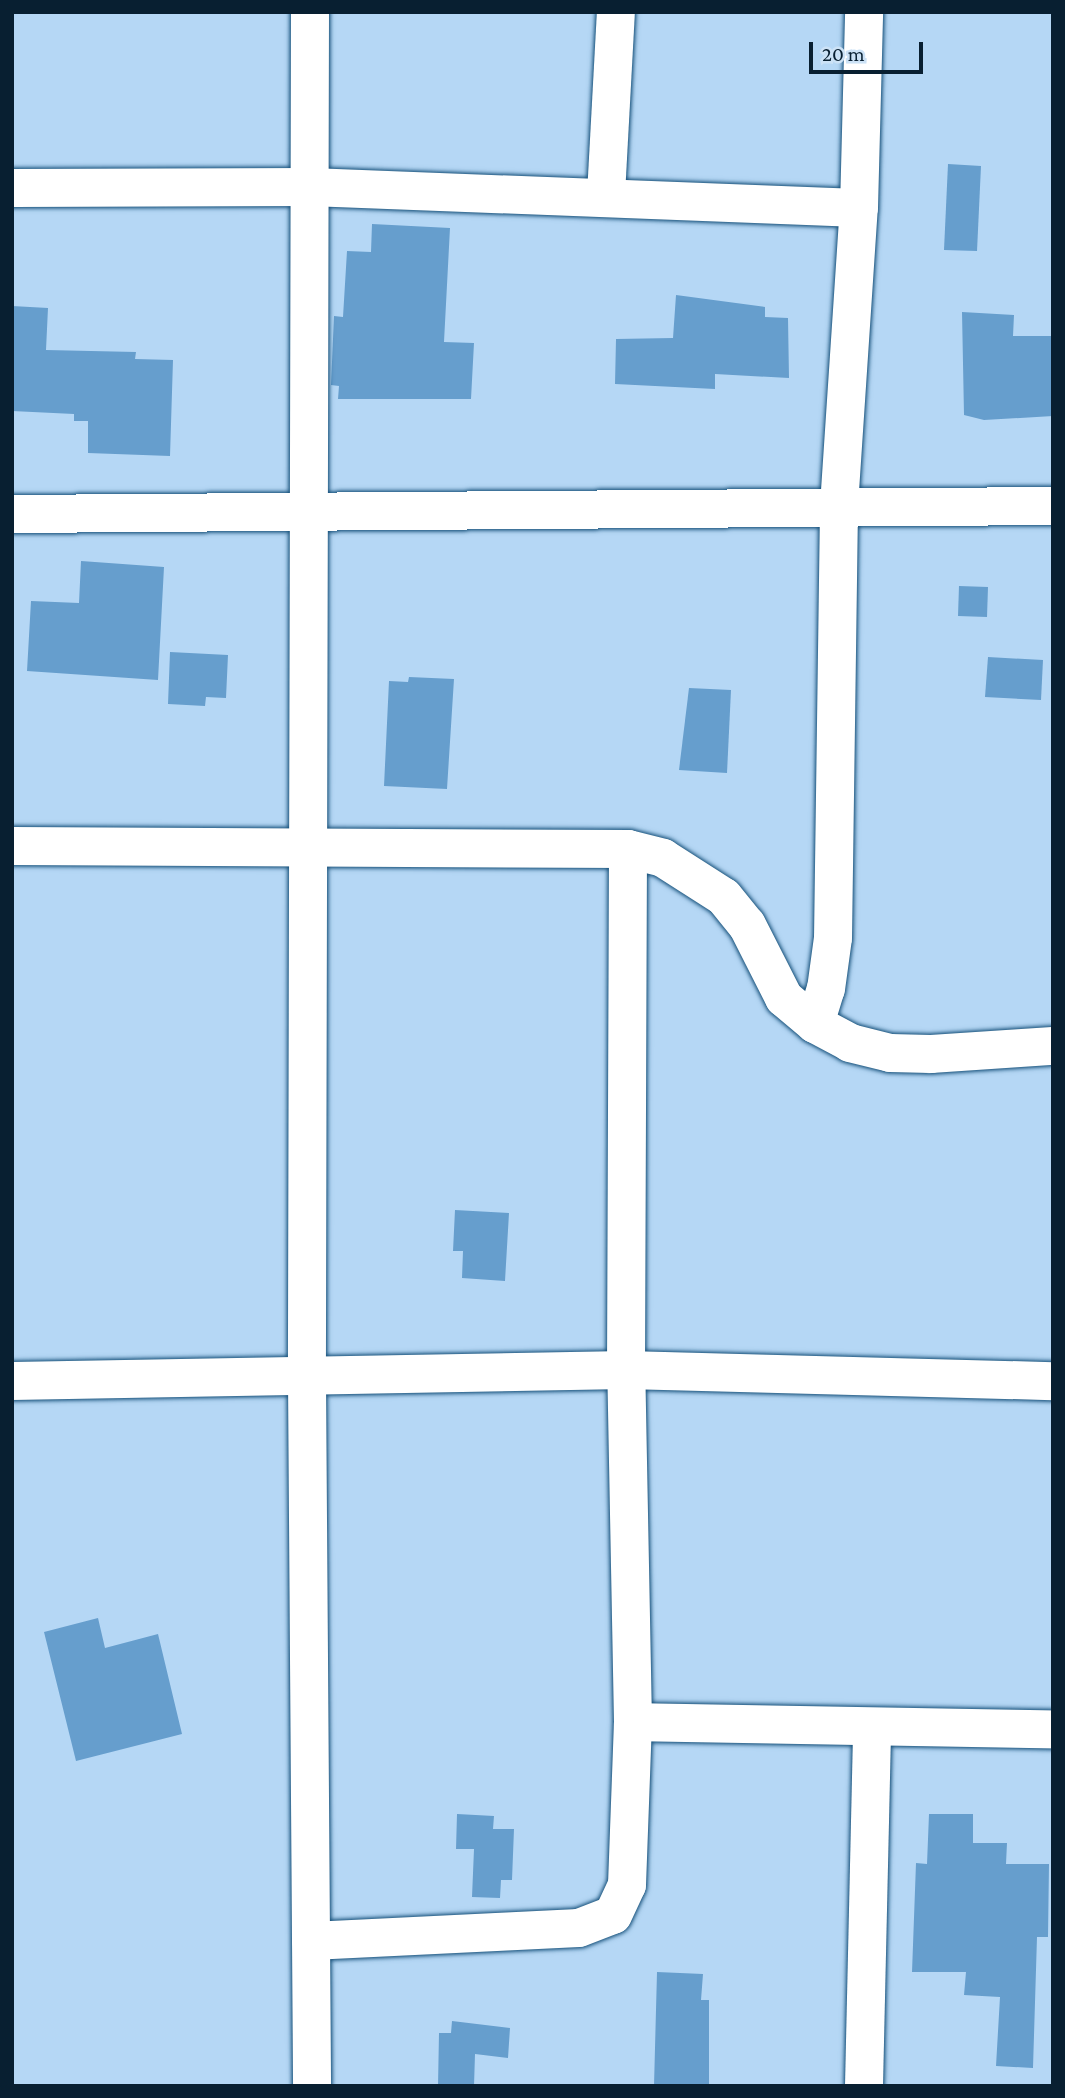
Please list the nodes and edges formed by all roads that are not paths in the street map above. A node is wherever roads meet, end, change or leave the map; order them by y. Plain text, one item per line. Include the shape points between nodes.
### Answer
1 (310, 12) edge
2 (617, 12) edge
3 (864, 12) edge
4 (310, 187) junction
5 (12, 188) edge
6 (606, 195) junction
7 (859, 208) junction
8 (838, 506) junction
9 (1053, 506) edge
10 (309, 510) junction
11 (12, 514) edge
12 (12, 846) edge
13 (628, 849) junction
14 (310, 850) junction
15 (814, 1024) junction
16 (1053, 1046) edge
17 (626, 1370) junction
18 (307, 1379) junction
19 (12, 1381) edge
20 (1053, 1381) edge
21 (634, 1722) junction
22 (872, 1727) junction
23 (1053, 1729) edge
24 (311, 1941) junction
25 (312, 2086) edge
26 (864, 2086) edge

1 - 4 street
2 - 6 street
3 - 7 street
4 - 5 street
4 - 6 street
4 - 10 street
6 - 7 street
7 - 8 street
8 - 9 street
8 - 10 street
8 - 15 street via 833,938 826,989
10 - 11 street
10 - 14 street
12 - 14 street
13 - 14 street
13 - 15 street via 663,858 724,897 747,925 784,998
13 - 17 street
14 - 18 street
15 - 16 street via 850,1043 890,1053
17 - 18 street
17 - 20 street
17 - 21 street
18 - 19 street
18 - 24 street
21 - 22 street
21 - 24 street via 627,1885 613,1915 579,1928
22 - 23 street
22 - 26 street
24 - 25 street

